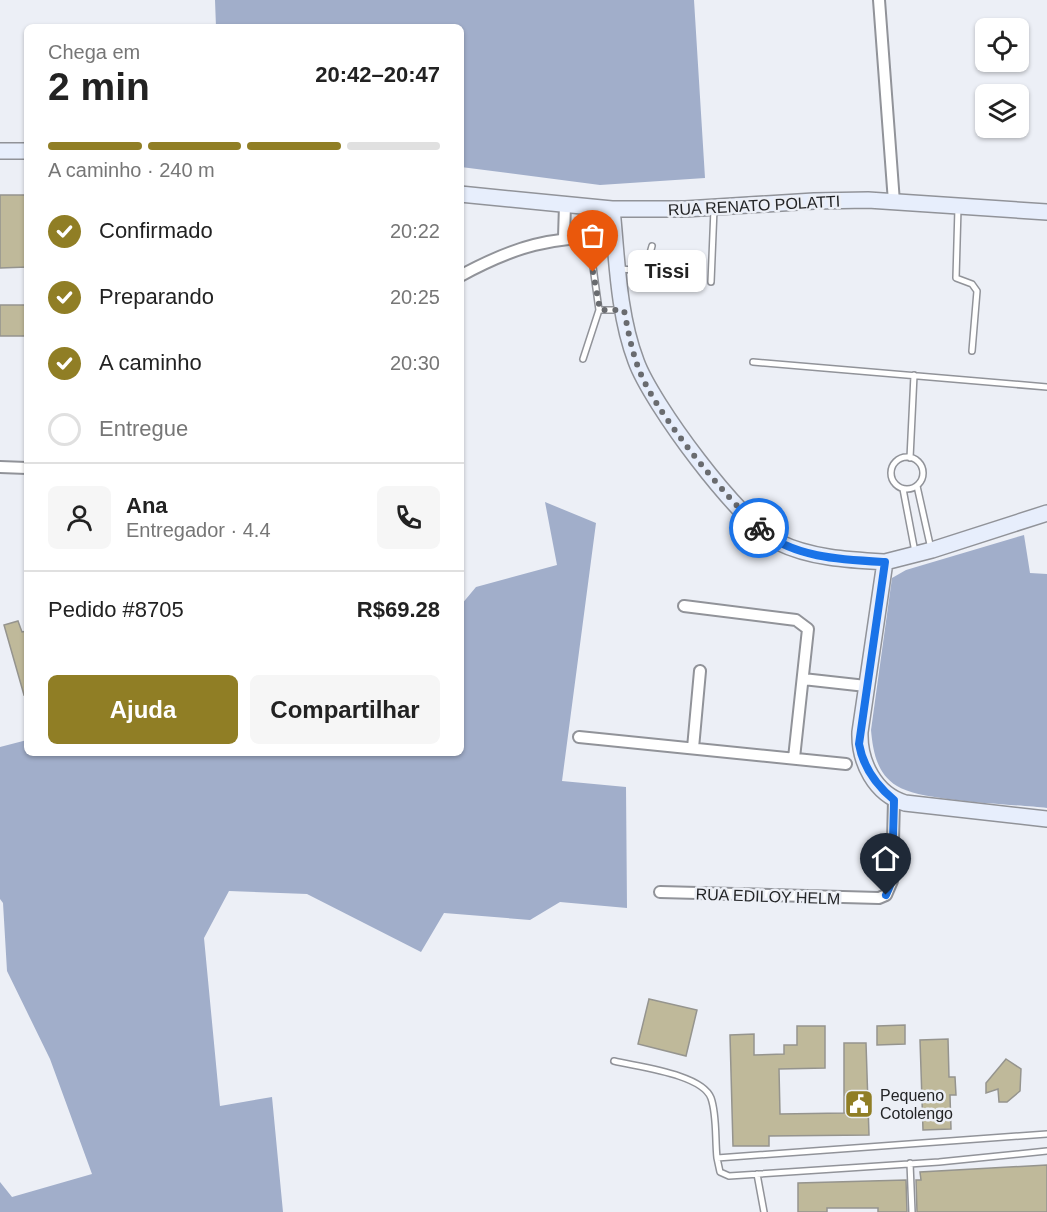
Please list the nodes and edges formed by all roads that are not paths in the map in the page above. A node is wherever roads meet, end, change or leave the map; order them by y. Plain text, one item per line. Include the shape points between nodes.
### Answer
1 (879, 0) edge
2 (0, 151) edge
3 (24, 151) edge
4 (464, 194) edge
5 (894, 202) junction
6 (565, 205) junction
7 (958, 206) junction
8 (714, 208) junction
9 (612, 209) junction
10 (1047, 213) edge
11 (588, 236) junction
12 (564, 237) junction
13 (615, 237) junction
14 (652, 246) dead end
15 (618, 269) junction
16 (464, 274) edge
17 (711, 282) dead end
18 (600, 310) junction
19 (624, 310) junction
20 (972, 351) dead end
21 (583, 359) dead end
22 (753, 362) dead end
23 (914, 375) junction
24 (1047, 387) edge
25 (910, 458) junction
26 (0, 467) edge
27 (24, 468) edge
28 (917, 486) junction
29 (903, 489) junction
30 (1047, 513) edge
31 (932, 550) junction
32 (915, 555) junction
33 (885, 562) junction
34 (684, 606) dead end
35 (700, 671) dead end
36 (803, 679) junction
37 (866, 686) junction
38 (579, 737) dead end
39 (693, 748) junction
40 (794, 759) junction
41 (846, 764) dead end
42 (894, 800) junction
43 (1047, 819) edge
44 (660, 892) dead end
45 (614, 1061) dead end
46 (1047, 1134) edge
47 (1047, 1151) edge
48 (717, 1158) junction
49 (910, 1163) junction
50 (757, 1173) junction
51 (764, 1212) edge
52 (912, 1212) edge

1 - 5 street
2 - 3 main road
4 - 6 main road, RUA RENATO POLATTI
5 - 7 main road, RUA RENATO POLATTI
5 - 8 main road, RUA RENATO POLATTI via 814,201
6 - 9 main road, RUA RENATO POLATTI
6 - 12 street
7 - 10 main road, RUA RENATO POLATTI
7 - 20 lane via 956,278 972,284 977,291
8 - 9 main road, RUA RENATO POLATTI
8 - 17 lane
9 - 13 main road
11 - 12 street
11 - 13 street
11 - 18 lane
12 - 16 street via 515,250
13 - 15 main road
14 - 15 lane via 643,267
15 - 19 main road
18 - 19 lane
18 - 21 lane
19 - 33 main road via 632,350 645,383 681,436 750,520 776,541 793,548
22 - 23 lane
23 - 24 lane
23 - 25 lane
25 - 28 lane via 922,469
25 - 29 lane via 898,460 891,470 893,481
26 - 27 street
28 - 29 lane
28 - 31 lane
29 - 32 lane
30 - 31 main road
31 - 32 main road
32 - 33 main road
33 - 37 main road
34 - 36 street via 803,623 808,629
35 - 39 street
36 - 37 street
36 - 40 street
37 - 42 main road via 861,754 874,779
38 - 39 street
39 - 40 street
40 - 41 street
42 - 43 main road
42 - 44 street, RUA EDILOY HELM via 892,881 886,895 879,898
45 - 48 lane via 704,1086 711,1099
46 - 48 lane
47 - 49 lane
48 - 50 lane via 723,1175
49 - 50 lane
49 - 52 lane
50 - 51 lane

